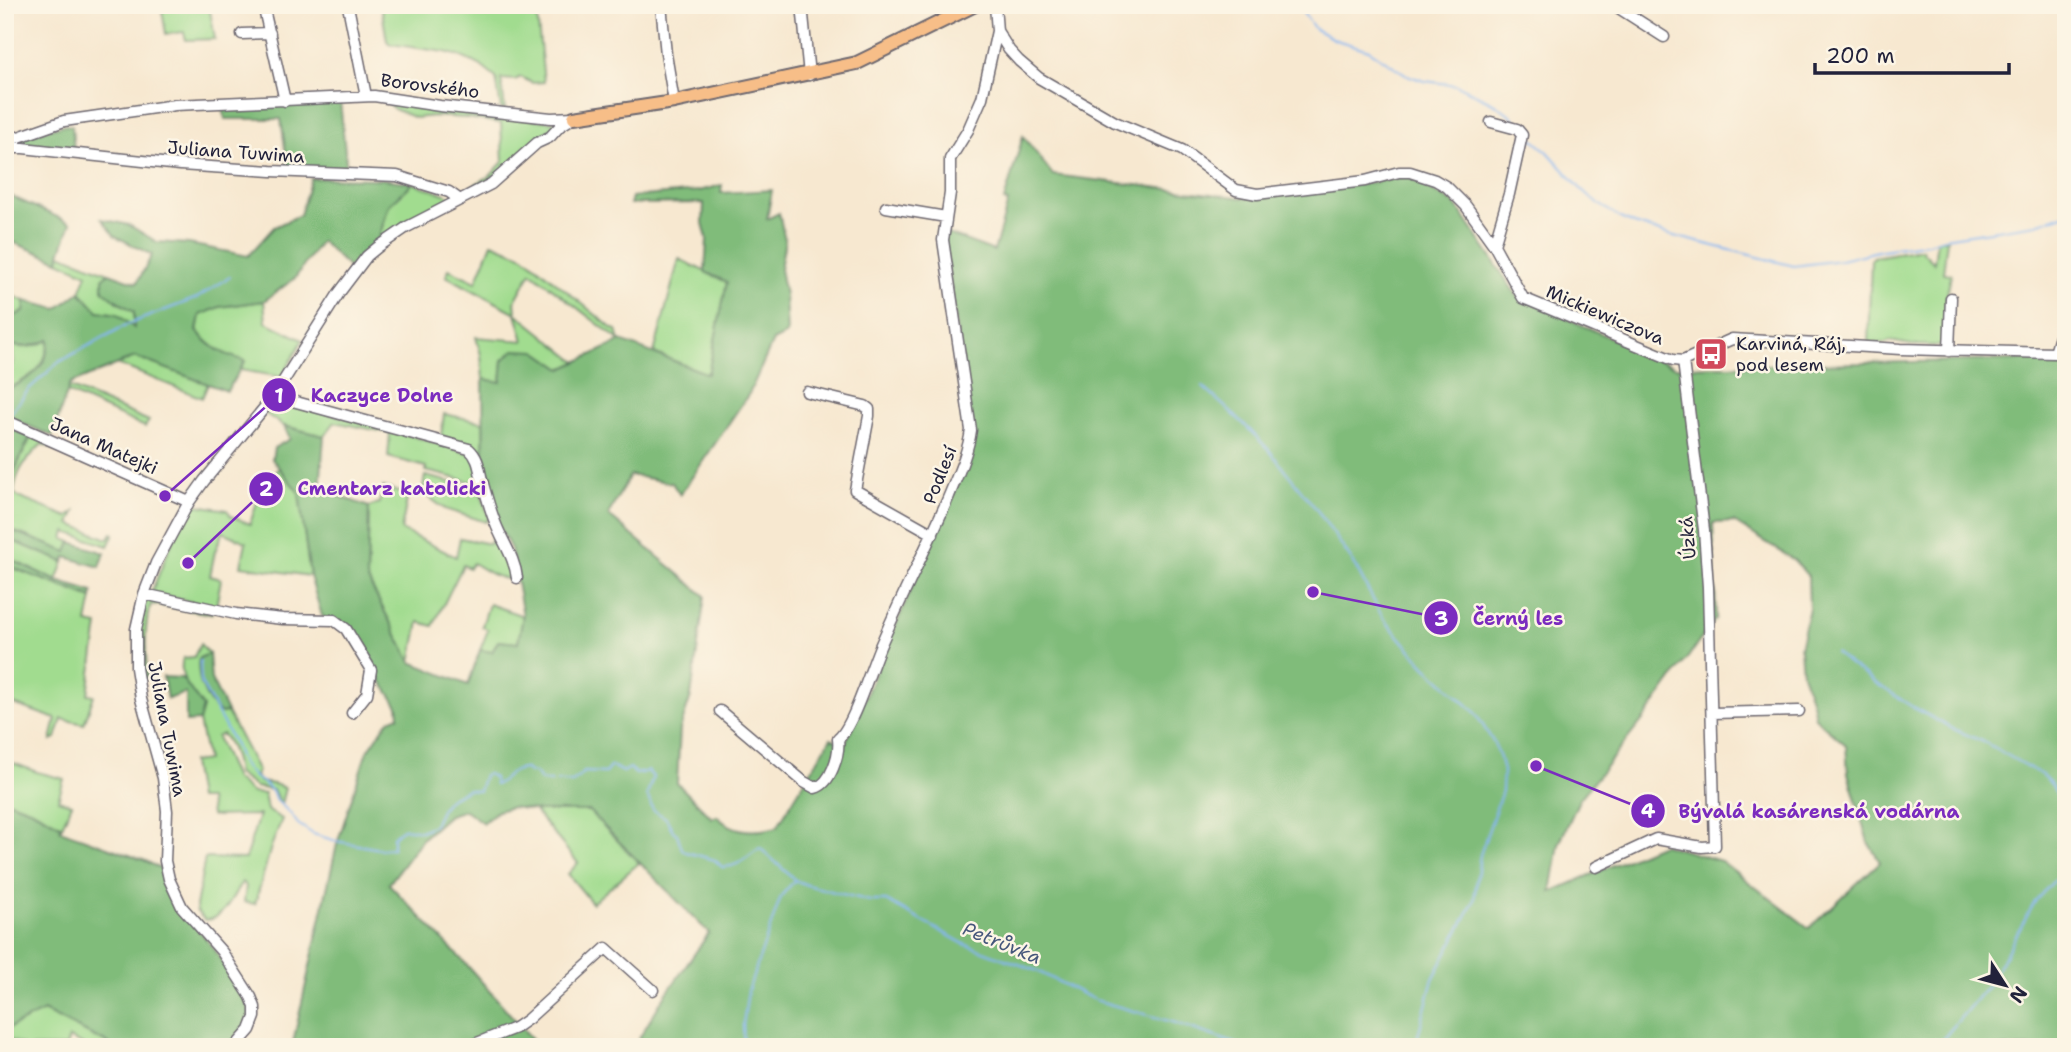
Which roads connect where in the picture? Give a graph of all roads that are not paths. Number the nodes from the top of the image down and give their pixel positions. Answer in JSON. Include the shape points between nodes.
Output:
{"nodes":[{"id":1,"x":263,"y":5,"type":"edge"},
{"id":2,"x":662,"y":5,"type":"edge"},
{"id":3,"x":802,"y":5,"type":"edge"},
{"id":4,"x":975,"y":5,"type":"edge"},
{"id":5,"x":995,"y":5,"type":"edge"},
{"id":6,"x":1614,"y":5,"type":"edge"},
{"id":7,"x":348,"y":6,"type":"edge"},
{"id":8,"x":997,"y":31,"type":"junction"},
{"id":9,"x":270,"y":33,"type":"junction"},
{"id":10,"x":242,"y":34,"type":"dead end"},
{"id":11,"x":1664,"y":37,"type":"dead end"},
{"id":12,"x":809,"y":75,"type":"junction"},
{"id":13,"x":366,"y":96,"type":"junction"},
{"id":14,"x":285,"y":101,"type":"junction"},
{"id":15,"x":674,"y":102,"type":"junction"},
{"id":16,"x":575,"y":117,"type":"joint"},
{"id":17,"x":559,"y":122,"type":"junction"},
{"id":18,"x":1491,"y":122,"type":"dead end"},
{"id":19,"x":5,"y":137,"type":"edge"},
{"id":20,"x":5,"y":148,"type":"edge"},
{"id":21,"x":460,"y":200,"type":"junction"},
{"id":22,"x":886,"y":207,"type":"dead end"},
{"id":23,"x":946,"y":217,"type":"junction"},
{"id":24,"x":1494,"y":245,"type":"junction"},
{"id":25,"x":1951,"y":298,"type":"dead end"},
{"id":26,"x":2066,"y":317,"type":"edge"},
{"id":27,"x":1949,"y":351,"type":"junction"},
{"id":28,"x":2060,"y":354,"type":"edge"},
{"id":29,"x":1683,"y":361,"type":"junction"},
{"id":30,"x":807,"y":392,"type":"dead end"},
{"id":31,"x":274,"y":397,"type":"junction"},
{"id":32,"x":5,"y":420,"type":"edge"},
{"id":33,"x":189,"y":502,"type":"junction"},
{"id":34,"x":933,"y":534,"type":"junction"},
{"id":35,"x":517,"y":578,"type":"dead end"},
{"id":36,"x":144,"y":593,"type":"junction"},
{"id":37,"x":720,"y":711,"type":"dead end"},
{"id":38,"x":1799,"y":711,"type":"dead end"},
{"id":39,"x":352,"y":713,"type":"dead end"},
{"id":40,"x":1712,"y":713,"type":"junction"},
{"id":41,"x":1596,"y":867,"type":"dead end"},
{"id":42,"x":653,"y":990,"type":"dead end"},
{"id":43,"x":235,"y":1047,"type":"edge"},
{"id":44,"x":467,"y":1047,"type":"edge"}],
"edges":[{"from":1,"to":9,"type":"street"},
{"from":2,"to":15,"type":"street"},
{"from":3,"to":12,"type":"street"},
{"from":4,"to":12,"type":"main road","name":"Borovského","via":[[857,63]]},
{"from":5,"to":8,"type":"street"},
{"from":6,"to":11,"type":"street"},
{"from":7,"to":13,"type":"street"},
{"from":8,"to":23,"type":"street","name":"Podlesí","via":[[982,98],[950,159]]},
{"from":8,"to":24,"type":"street","name":"Mickiewiczova","via":[[1009,50],[1039,78],[1115,122],[1182,150],[1236,190],[1257,194],[1410,172],[1447,187]]},
{"from":9,"to":10,"type":"street"},
{"from":9,"to":14,"type":"street"},
{"from":12,"to":15,"type":"main road","name":"Borovského"},
{"from":13,"to":14,"type":"street","name":"Borovského"},
{"from":13,"to":17,"type":"street","name":"Borovského"},
{"from":14,"to":19,"type":"street","name":"Borovského","via":[[175,105],[64,121],[13,139]]},
{"from":15,"to":16,"type":"main road","name":"Borovského"},
{"from":16,"to":17,"type":"street","name":"Borovského"},
{"from":17,"to":21,"type":"street","name":"Juliana Tuwima","via":[[550,137],[504,174]]},
{"from":18,"to":24,"type":"street","via":[[1517,129],[1522,135]]},
{"from":20,"to":21,"type":"street","name":"Juliana Tuwima","via":[[180,165],[397,176],[449,192]]},
{"from":21,"to":31,"type":"street","name":"Juliana Tuwima","via":[[407,227],[367,257]]},
{"from":22,"to":23,"type":"street"},
{"from":23,"to":34,"type":"street","name":"Podlesí","via":[[943,240],[971,430],[969,447]]},
{"from":24,"to":29,"type":"street","name":"Mickiewiczova","via":[[1523,298]]},
{"from":25,"to":27,"type":"street"},
{"from":26,"to":28,"type":"street"},
{"from":27,"to":28,"type":"street"},
{"from":27,"to":29,"type":"street","via":[[1732,339]]},
{"from":29,"to":40,"type":"street","name":"Úzká","via":[[1704,530]]},
{"from":30,"to":34,"type":"street","via":[[869,409],[855,490]]},
{"from":31,"to":33,"type":"street","name":"Juliana Tuwima"},
{"from":31,"to":35,"type":"street","via":[[469,449],[478,462]]},
{"from":32,"to":33,"type":"street","name":"Jana Matejki"},
{"from":33,"to":36,"type":"street","name":"Juliana Tuwima"},
{"from":34,"to":37,"type":"street","name":"Podlesí","via":[[838,739],[837,755],[821,787],[815,789],[804,782]]},
{"from":36,"to":39,"type":"street","via":[[236,614],[334,620],[346,629],[371,670],[367,694]]},
{"from":36,"to":43,"type":"street","name":"Juliana Tuwima","via":[[136,629],[136,668],[163,778],[165,861],[182,907],[222,953],[255,1007],[250,1030]]},
{"from":38,"to":40,"type":"street"},
{"from":40,"to":41,"type":"street","name":"Úzká","via":[[1715,845],[1656,839]]},
{"from":42,"to":44,"type":"street","via":[[606,947],[528,1019]]}]}
